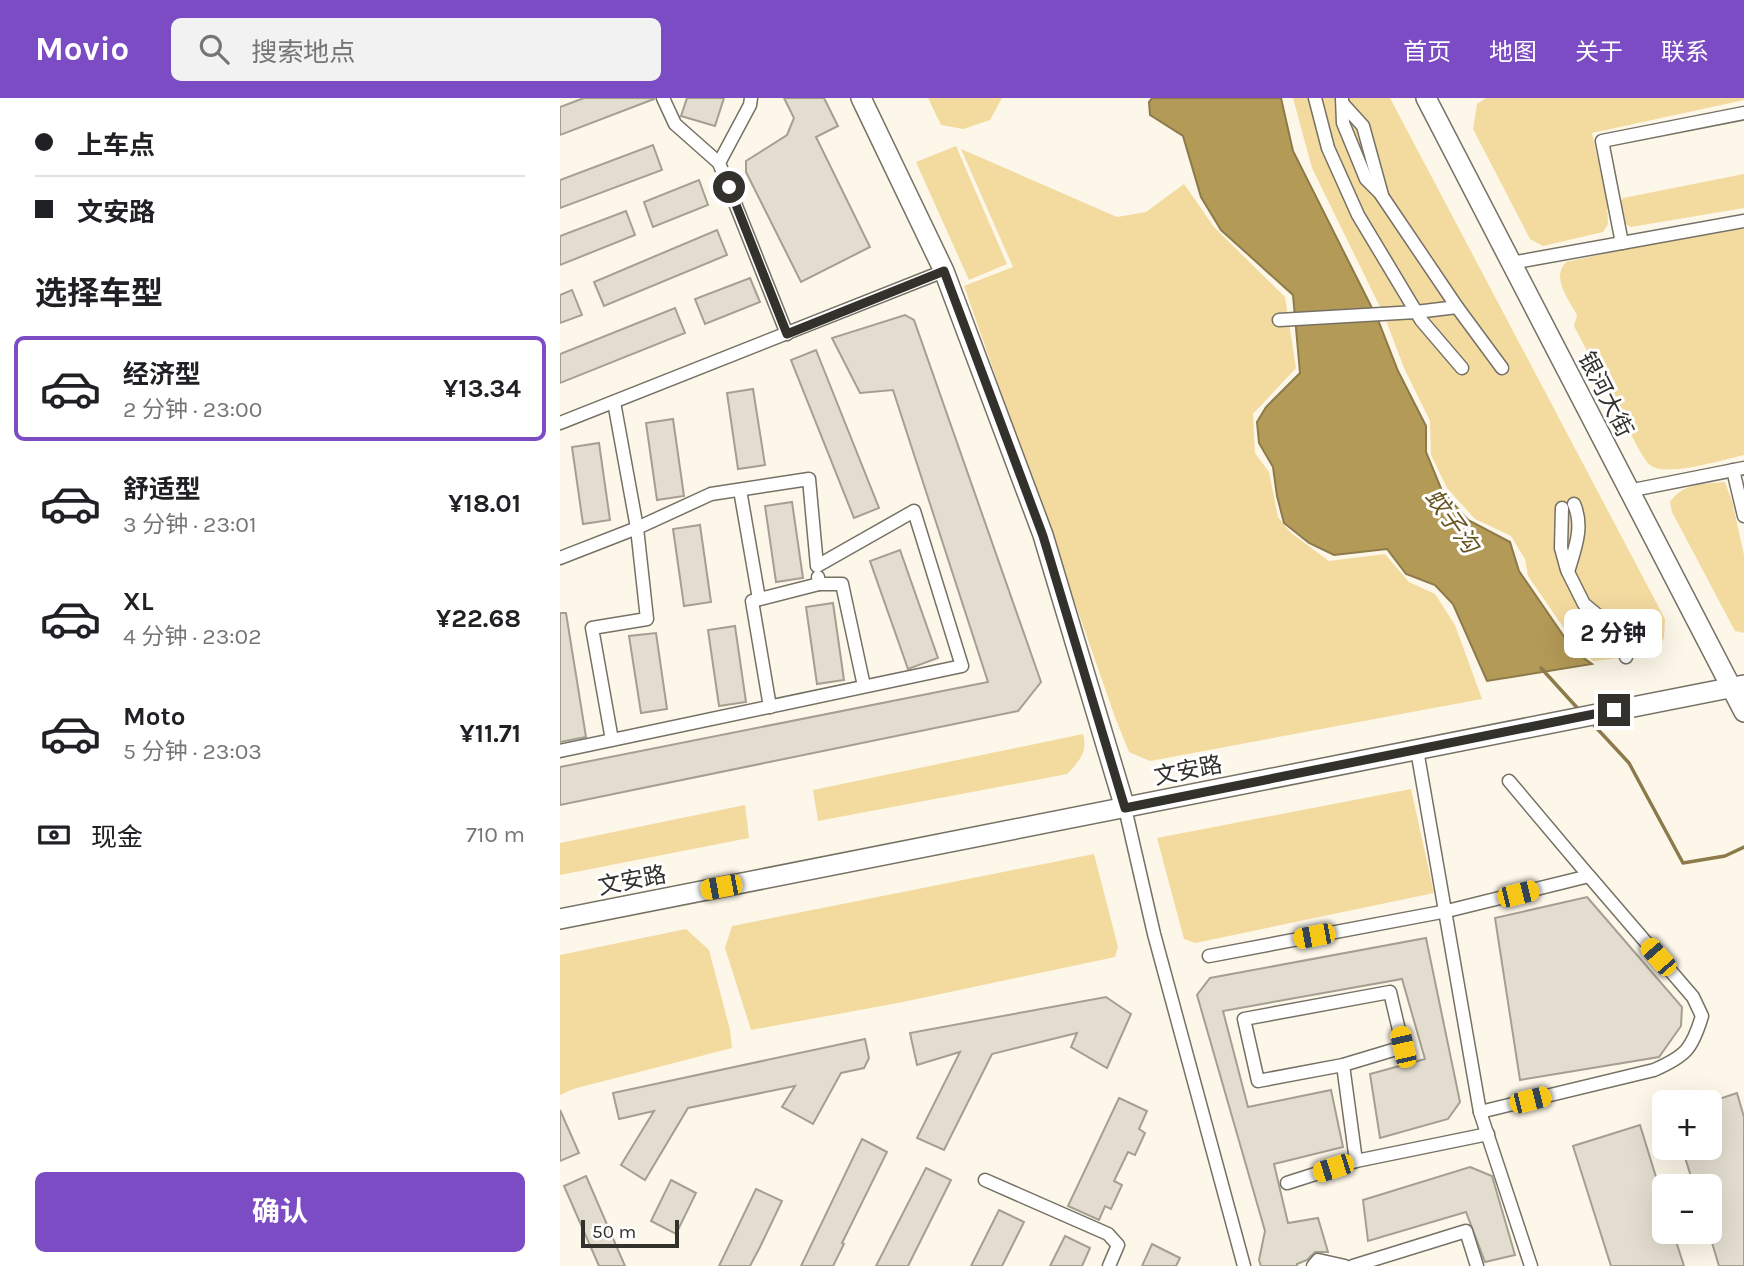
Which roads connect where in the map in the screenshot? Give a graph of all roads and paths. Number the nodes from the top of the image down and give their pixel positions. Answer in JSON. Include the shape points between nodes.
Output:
{"nodes":[{"id":1,"x":663,"y":98,"type":"edge"},
{"id":2,"x":751,"y":98,"type":"edge"},
{"id":3,"x":861,"y":98,"type":"edge"},
{"id":4,"x":1315,"y":98,"type":"edge"},
{"id":5,"x":1426,"y":98,"type":"edge"},
{"id":6,"x":1343,"y":101,"type":"edge"},
{"id":7,"x":1744,"y":113,"type":"edge"},
{"id":8,"x":719,"y":163,"type":"junction"},
{"id":9,"x":1744,"y":220,"type":"edge"},
{"id":10,"x":1622,"y":243,"type":"junction"},
{"id":11,"x":1511,"y":263,"type":"junction"},
{"id":12,"x":944,"y":271,"type":"junction"},
{"id":13,"x":1457,"y":307,"type":"junction"},
{"id":14,"x":1416,"y":312,"type":"junction"},
{"id":15,"x":1279,"y":320,"type":"dead end"},
{"id":16,"x":787,"y":334,"type":"junction"},
{"id":17,"x":1462,"y":368,"type":"dead end"},
{"id":18,"x":1502,"y":368,"type":"dead end"},
{"id":19,"x":614,"y":402,"type":"junction"},
{"id":20,"x":560,"y":423,"type":"edge"},
{"id":21,"x":1739,"y":469,"type":"edge"},
{"id":22,"x":740,"y":490,"type":"junction"},
{"id":23,"x":1628,"y":491,"type":"junction"},
{"id":24,"x":1568,"y":506,"type":"dead end"},
{"id":25,"x":1744,"y":516,"type":"edge"},
{"id":26,"x":637,"y":528,"type":"junction"},
{"id":27,"x":560,"y":558,"type":"edge"},
{"id":28,"x":817,"y":566,"type":"junction"},
{"id":29,"x":819,"y":584,"type":"junction"},
{"id":30,"x":759,"y":599,"type":"junction"},
{"id":31,"x":1626,"y":657,"type":"dead end"},
{"id":32,"x":1737,"y":686,"type":"edge"},
{"id":33,"x":864,"y":687,"type":"junction"},
{"id":34,"x":770,"y":707,"type":"junction"},
{"id":35,"x":1744,"y":712,"type":"edge"},
{"id":36,"x":611,"y":740,"type":"junction"},
{"id":37,"x":1417,"y":750,"type":"junction"},
{"id":38,"x":560,"y":751,"type":"edge"},
{"id":39,"x":1509,"y":781,"type":"dead end"},
{"id":40,"x":1125,"y":808,"type":"junction"},
{"id":41,"x":1590,"y":876,"type":"junction"},
{"id":42,"x":1447,"y":911,"type":"junction"},
{"id":43,"x":560,"y":919,"type":"edge"},
{"id":44,"x":1209,"y":956,"type":"dead end"},
{"id":45,"x":1343,"y":1065,"type":"junction"},
{"id":46,"x":1480,"y":1112,"type":"junction"},
{"id":47,"x":1488,"y":1134,"type":"junction"},
{"id":48,"x":1356,"y":1161,"type":"junction"},
{"id":49,"x":985,"y":1180,"type":"dead end"},
{"id":50,"x":1287,"y":1183,"type":"dead end"},
{"id":51,"x":1109,"y":1266,"type":"edge"},
{"id":52,"x":1244,"y":1266,"type":"edge"},
{"id":53,"x":1313,"y":1266,"type":"edge"},
{"id":54,"x":1345,"y":1266,"type":"edge"},
{"id":55,"x":1353,"y":1266,"type":"edge"},
{"id":56,"x":1477,"y":1266,"type":"edge"},
{"id":57,"x":1531,"y":1266,"type":"edge"}],
"edges":[{"from":1,"to":8,"type":"street","via":[[675,124]]},
{"from":2,"to":8,"type":"street"},
{"from":3,"to":12,"type":"main road"},
{"from":4,"to":14,"type":"street","via":[[1328,148],[1358,215]]},
{"from":5,"to":11,"type":"main road","name":"银河大街"},
{"from":6,"to":13,"type":"street","via":[[1343,122],[1366,179]]},
{"from":7,"to":10,"type":"street","via":[[1602,141]]},
{"from":8,"to":16,"type":"street"},
{"from":9,"to":10,"type":"street"},
{"from":10,"to":11,"type":"street"},
{"from":11,"to":23,"type":"main road","name":"银河大街"},
{"from":12,"to":16,"type":"street"},
{"from":12,"to":40,"type":"main road","via":[[1043,536]]},
{"from":13,"to":14,"type":"street"},
{"from":13,"to":18,"type":"street"},
{"from":14,"to":15,"type":"street"},
{"from":14,"to":17,"type":"street"},
{"from":16,"to":19,"type":"street"},
{"from":19,"to":20,"type":"street"},
{"from":19,"to":26,"type":"street"},
{"from":21,"to":23,"type":"street"},
{"from":21,"to":25,"type":"street"},
{"from":22,"to":26,"type":"street","via":[[711,494]]},
{"from":22,"to":28,"type":"street","via":[[809,479]]},
{"from":22,"to":30,"type":"street"},
{"from":23,"to":32,"type":"main road","name":"银河大街"},
{"from":24,"to":31,"type":"street","via":[[1580,517],[1568,572],[1584,604],[1618,632]]},
{"from":26,"to":27,"type":"street"},
{"from":26,"to":36,"type":"street","via":[[647,619],[592,628]]},
{"from":28,"to":29,"type":"street"},
{"from":28,"to":33,"type":"street","via":[[914,511],[962,666]]},
{"from":29,"to":30,"type":"street"},
{"from":29,"to":33,"type":"street","via":[[842,584]]},
{"from":30,"to":34,"type":"street","via":[[752,601]]},
{"from":32,"to":35,"type":"main road","name":"银河大街"},
{"from":32,"to":37,"type":"main road","name":"文安路"},
{"from":33,"to":34,"type":"street"},
{"from":34,"to":36,"type":"street"},
{"from":36,"to":38,"type":"street"},
{"from":37,"to":40,"type":"main road","name":"文安路"},
{"from":37,"to":42,"type":"street"},
{"from":39,"to":41,"type":"street"},
{"from":40,"to":43,"type":"main road","name":"文安路"},
{"from":40,"to":52,"type":"street","via":[[1154,934]]},
{"from":41,"to":42,"type":"street"},
{"from":41,"to":46,"type":"street","via":[[1693,997],[1702,1016],[1695,1037],[1680,1059],[1654,1070]]},
{"from":42,"to":44,"type":"street"},
{"from":42,"to":46,"type":"street"},
{"from":45,"to":45,"type":"street","via":[[1403,1047],[1390,992],[1244,1019],[1258,1081]]},
{"from":45,"to":48,"type":"street"},
{"from":46,"to":47,"type":"street"},
{"from":47,"to":48,"type":"street"},
{"from":47,"to":57,"type":"street"},
{"from":48,"to":50,"type":"street"},
{"from":49,"to":51,"type":"street","via":[[1108,1234],[1118,1245]]},
{"from":53,"to":54,"type":"street","via":[[1318,1260]]},
{"from":55,"to":56,"type":"street","via":[[1466,1231]]}]}
